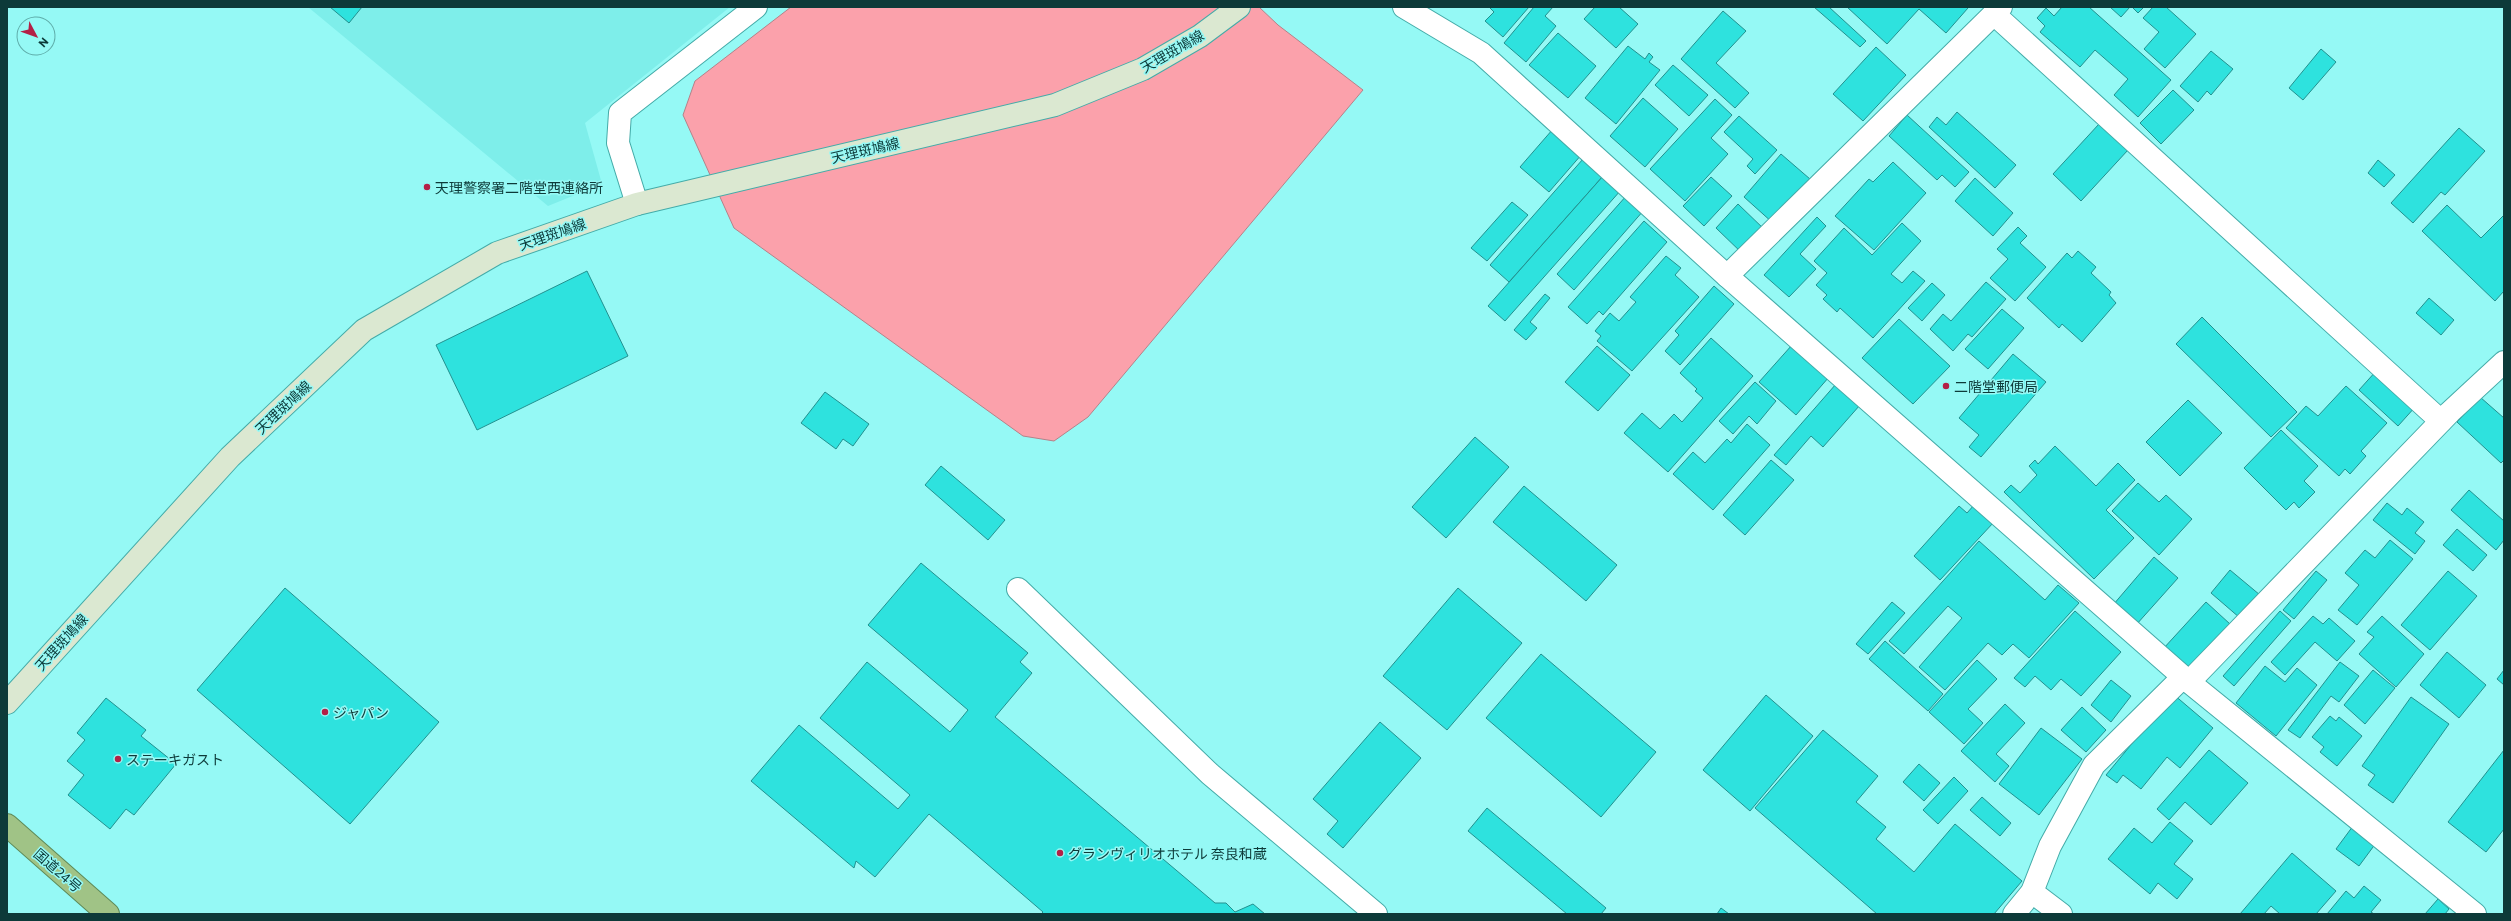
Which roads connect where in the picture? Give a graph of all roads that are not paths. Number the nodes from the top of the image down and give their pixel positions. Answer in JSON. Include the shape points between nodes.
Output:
{"nodes":[{"id":1,"x":756,"y":7,"type":"edge"},
{"id":2,"x":1239,"y":7,"type":"edge"},
{"id":3,"x":1404,"y":7,"type":"edge"},
{"id":4,"x":1998,"y":11,"type":"edge"},
{"id":5,"x":636,"y":204,"type":"junction"},
{"id":6,"x":1727,"y":276,"type":"junction"},
{"id":7,"x":2504,"y":362,"type":"edge"},
{"id":8,"x":2441,"y":421,"type":"junction"},
{"id":9,"x":1018,"y":589,"type":"dead end"},
{"id":10,"x":2186,"y":679,"type":"junction"},
{"id":11,"x":7,"y":703,"type":"edge"},
{"id":12,"x":7,"y":825,"type":"edge"},
{"id":13,"x":2032,"y":892,"type":"junction"},
{"id":14,"x":108,"y":914,"type":"edge"},
{"id":15,"x":1376,"y":914,"type":"edge"},
{"id":16,"x":2014,"y":914,"type":"edge"},
{"id":17,"x":2061,"y":914,"type":"edge"},
{"id":18,"x":2475,"y":914,"type":"edge"}],
"edges":[{"from":1,"to":5,"type":"street","via":[[620,113],[618,143]]},
{"from":2,"to":5,"type":"main road","name":"天理斑鳩線","via":[[1200,36],[1143,69],[1055,105]]},
{"from":3,"to":6,"type":"street","via":[[1480,53]]},
{"from":4,"to":6,"type":"street"},
{"from":4,"to":8,"type":"street"},
{"from":5,"to":11,"type":"main road","name":"天理斑鳩線","via":[[497,253],[364,330],[230,457]]},
{"from":6,"to":10,"type":"street"},
{"from":7,"to":8,"type":"street"},
{"from":8,"to":10,"type":"street"},
{"from":9,"to":15,"type":"street","via":[[1210,774]]},
{"from":10,"to":13,"type":"street","via":[[2094,765],[2050,846]]},
{"from":10,"to":18,"type":"street"},
{"from":12,"to":14,"type":"highway","name":"国道24号"},
{"from":13,"to":16,"type":"street"},
{"from":13,"to":17,"type":"street"}]}
